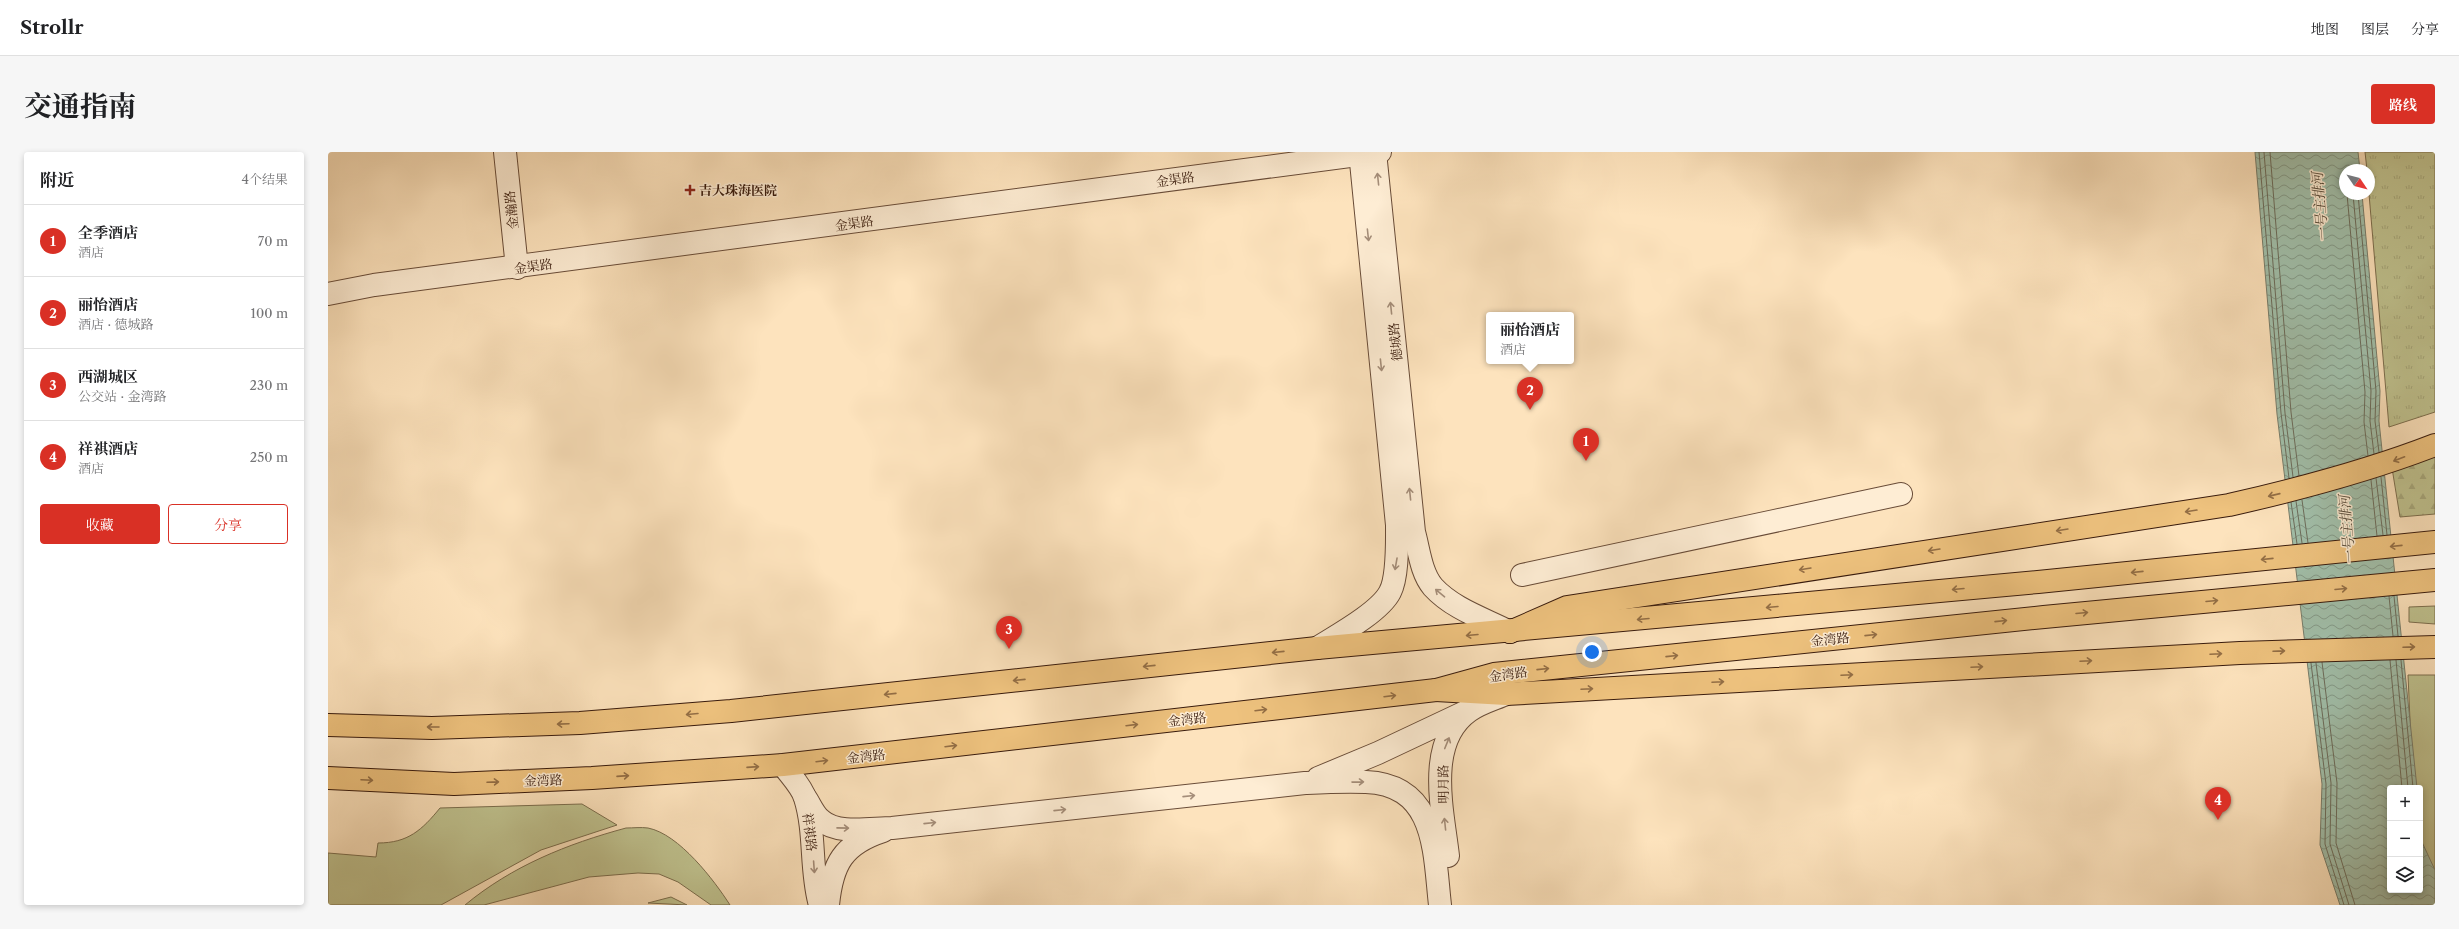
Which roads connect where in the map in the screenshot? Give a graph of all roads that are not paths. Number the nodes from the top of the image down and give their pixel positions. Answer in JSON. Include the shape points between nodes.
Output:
{"nodes":[{"id":1,"x":505,"y":152,"type":"edge"},
{"id":2,"x":1370,"y":153,"type":"edge"},
{"id":3,"x":517,"y":268,"type":"junction"},
{"id":4,"x":328,"y":294,"type":"edge"},
{"id":5,"x":2435,"y":445,"type":"edge"},
{"id":6,"x":1901,"y":494,"type":"dead end"},
{"id":7,"x":1406,"y":529,"type":"junction"},
{"id":8,"x":2435,"y":542,"type":"edge"},
{"id":9,"x":1522,"y":575,"type":"dead end"},
{"id":10,"x":2435,"y":580,"type":"edge"},
{"id":11,"x":1510,"y":632,"type":"junction"},
{"id":12,"x":2435,"y":647,"type":"edge"},
{"id":13,"x":1317,"y":648,"type":"junction"},
{"id":14,"x":1436,"y":690,"type":"junction"},
{"id":15,"x":1506,"y":694,"type":"junction"},
{"id":16,"x":1469,"y":711,"type":"junction"},
{"id":17,"x":328,"y":725,"type":"edge"},
{"id":18,"x":783,"y":765,"type":"junction"},
{"id":19,"x":328,"y":778,"type":"edge"},
{"id":20,"x":1305,"y":783,"type":"junction"},
{"id":21,"x":805,"y":797,"type":"junction"},
{"id":22,"x":892,"y":828,"type":"junction"},
{"id":23,"x":820,"y":905,"type":"edge"},
{"id":24,"x":828,"y":905,"type":"edge"},
{"id":25,"x":1440,"y":905,"type":"edge"},
{"id":26,"x":1453,"y":905,"type":"edge"}],
"edges":[{"from":1,"to":3,"type":"street","name":"金瀚路"},
{"from":2,"to":3,"type":"street","name":"金渠路"},
{"from":2,"to":7,"type":"street","name":"德城路"},
{"from":3,"to":4,"type":"street","name":"金渠路","via":[[374,285]]},
{"from":5,"to":11,"type":"main road","one_way":true,"via":[[2389,463],[2328,481],[2229,505],[1567,607]]},
{"from":6,"to":9,"type":"street"},
{"from":11,"to":7,"type":"street","one_way":true,"via":[[1465,610],[1433,586]]},
{"from":7,"to":13,"type":"street","one_way":true,"via":[[1390,592],[1365,618]]},
{"from":8,"to":11,"type":"main road","one_way":true},
{"from":14,"to":10,"type":"main road","name":"金湾路","one_way":true,"via":[[1494,674],[2044,617]]},
{"from":11,"to":13,"type":"main road","one_way":true},
{"from":15,"to":12,"type":"main road","one_way":true,"via":[[2240,653]]},
{"from":13,"to":17,"type":"main road","one_way":true,"via":[[731,711],[588,723],[432,728]]},
{"from":14,"to":15,"type":"main road"},
{"from":18,"to":14,"type":"main road","name":"金湾路","one_way":true},
{"from":15,"to":16,"type":"street","name":"明月路"},
{"from":16,"to":20,"type":"street"},
{"from":26,"to":16,"type":"street","name":"明月路","one_way":true,"via":[[1440,781],[1441,764],[1445,745],[1454,728]]},
{"from":19,"to":18,"type":"main road","name":"金湾路","one_way":true,"via":[[454,784]]},
{"from":18,"to":21,"type":"street","name":"祥祺路"},
{"from":22,"to":20,"type":"street","one_way":true},
{"from":20,"to":25,"type":"street","one_way":true,"via":[[1368,782],[1387,786],[1407,795],[1422,810],[1429,824]]},
{"from":21,"to":22,"type":"street","one_way":true,"via":[[820,820],[828,825],[838,828]]},
{"from":21,"to":23,"type":"street","name":"祥祺路","one_way":true},
{"from":22,"to":24,"type":"street","via":[[851,846],[838,861],[831,880]]}]}
